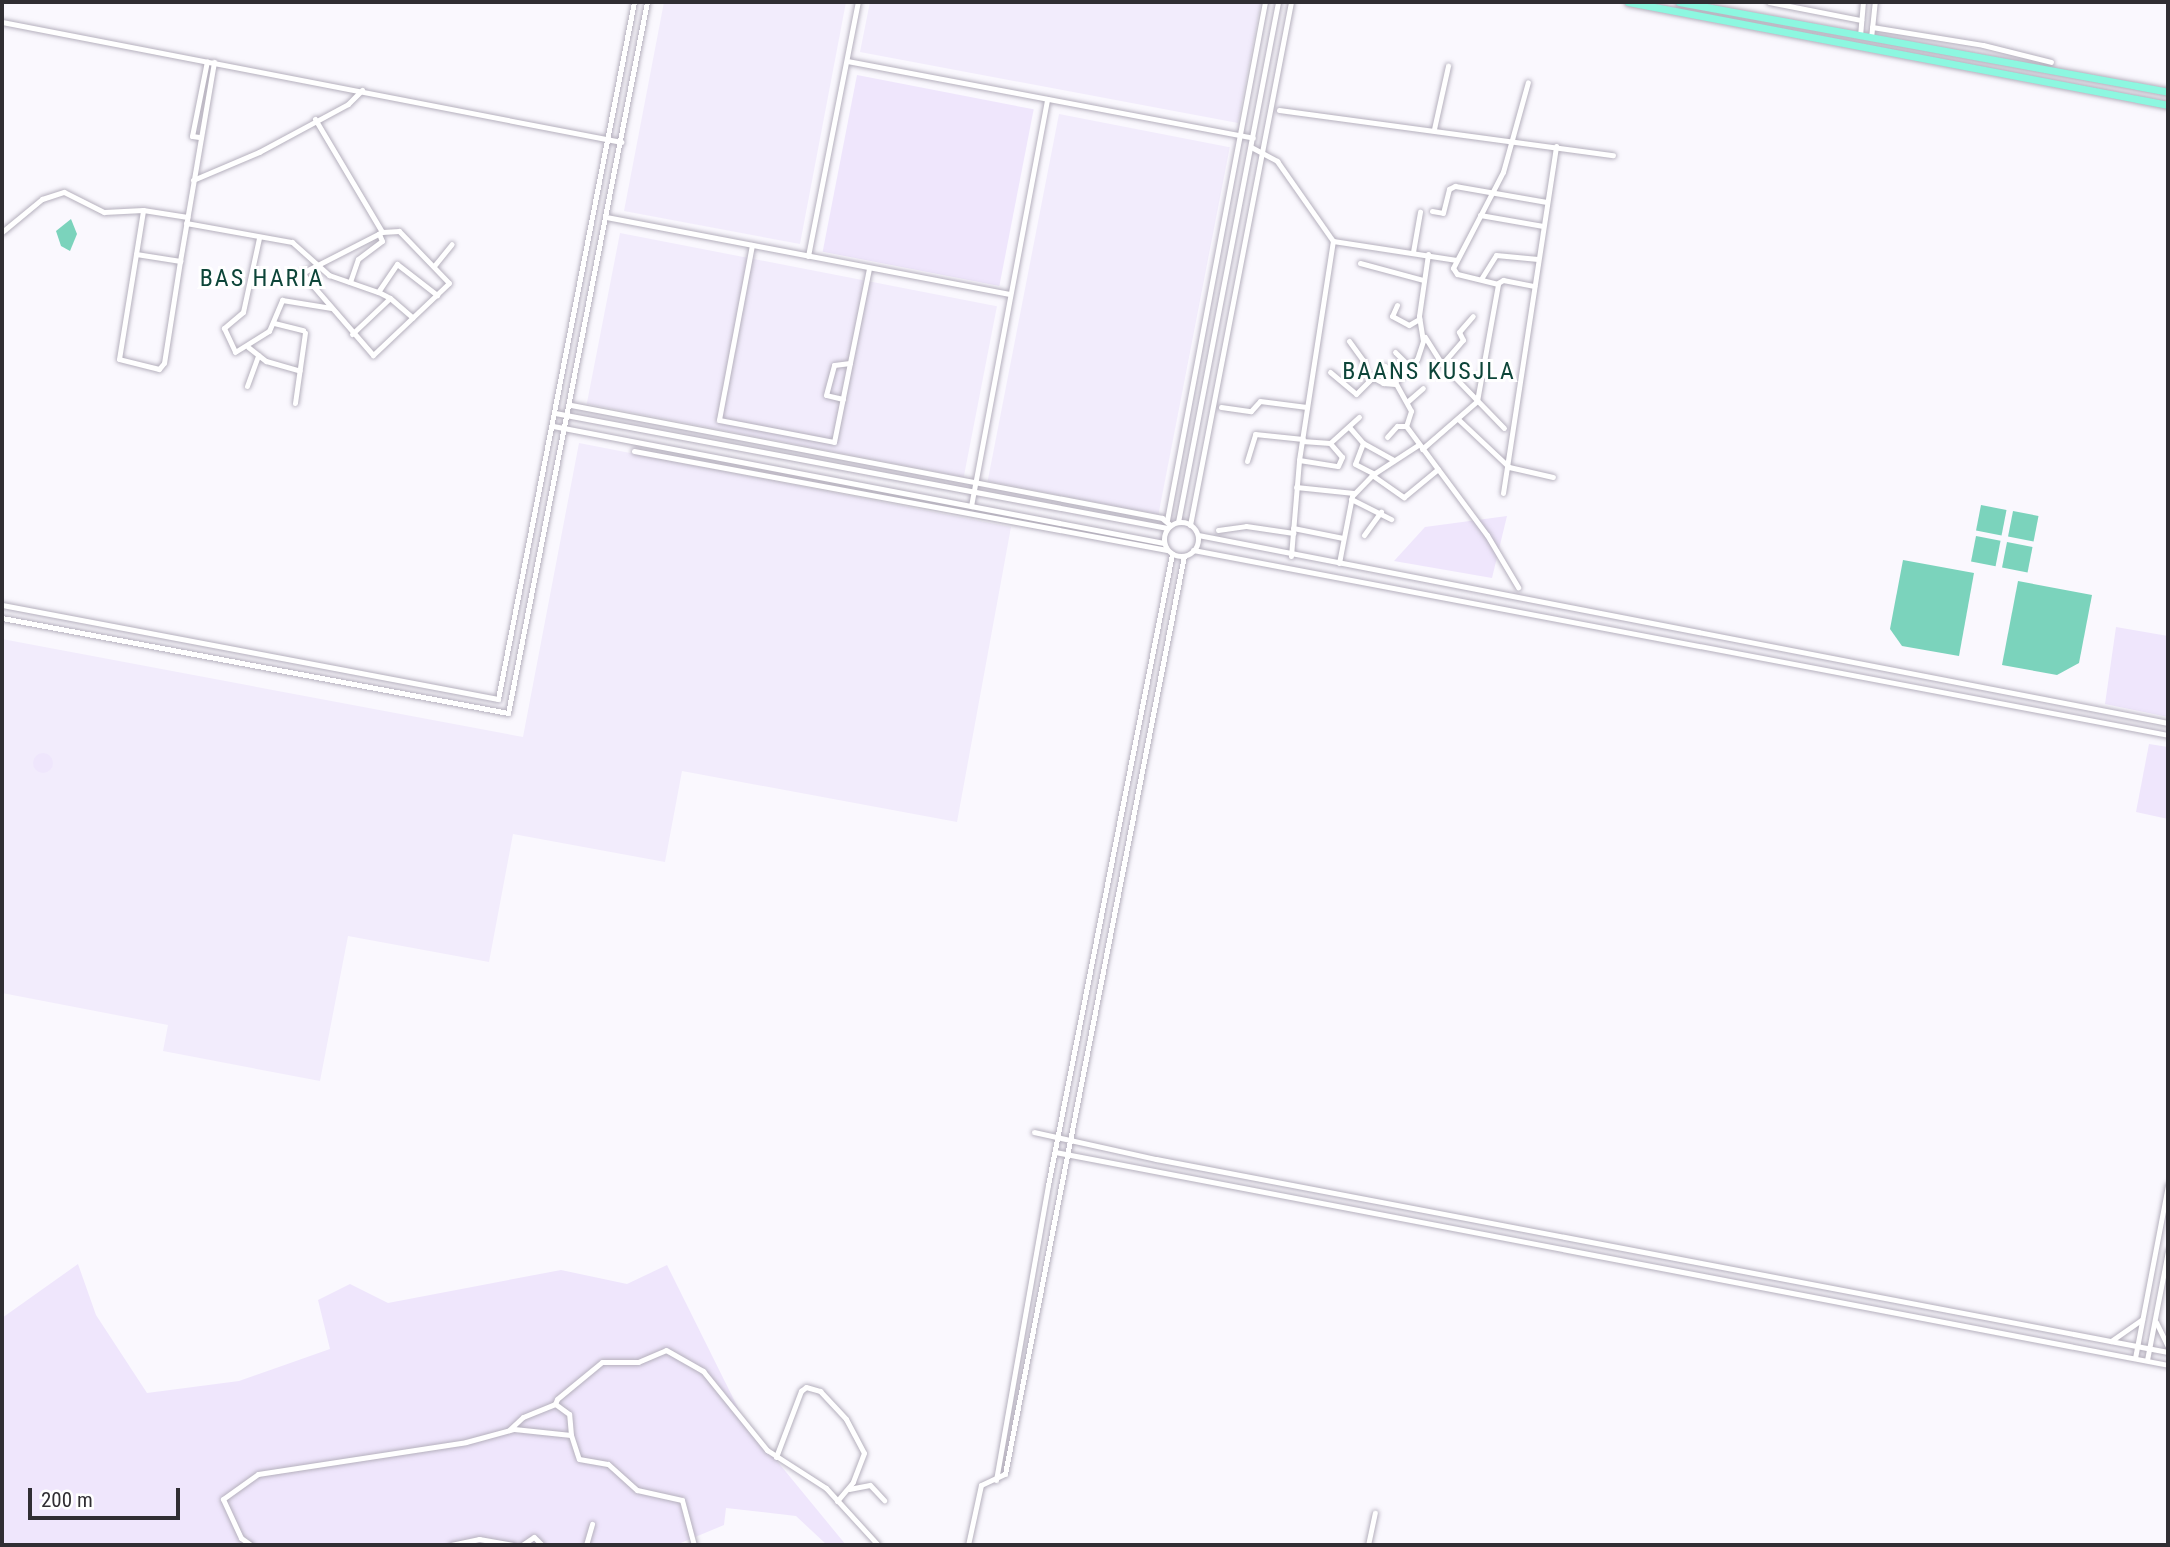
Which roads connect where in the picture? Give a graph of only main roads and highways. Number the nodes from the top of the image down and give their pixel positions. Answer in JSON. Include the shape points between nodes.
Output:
{"nodes":[{"id":1,"x":1630,"y":2,"type":"edge"},
{"id":2,"x":1679,"y":2,"type":"edge"},
{"id":3,"x":1653,"y":4,"type":"edge"},
{"id":4,"x":2048,"y":65,"type":"junction"},
{"id":5,"x":2043,"y":81,"type":"junction"},
{"id":6,"x":2168,"y":92,"type":"edge"},
{"id":7,"x":2168,"y":105,"type":"edge"}],
"edges":[{"from":1,"to":3,"type":"main road"},
{"from":2,"to":4,"type":"main road"},
{"from":3,"to":5,"type":"main road"},
{"from":4,"to":5,"type":"main road"},
{"from":4,"to":6,"type":"main road"},
{"from":5,"to":7,"type":"main road"}]}
